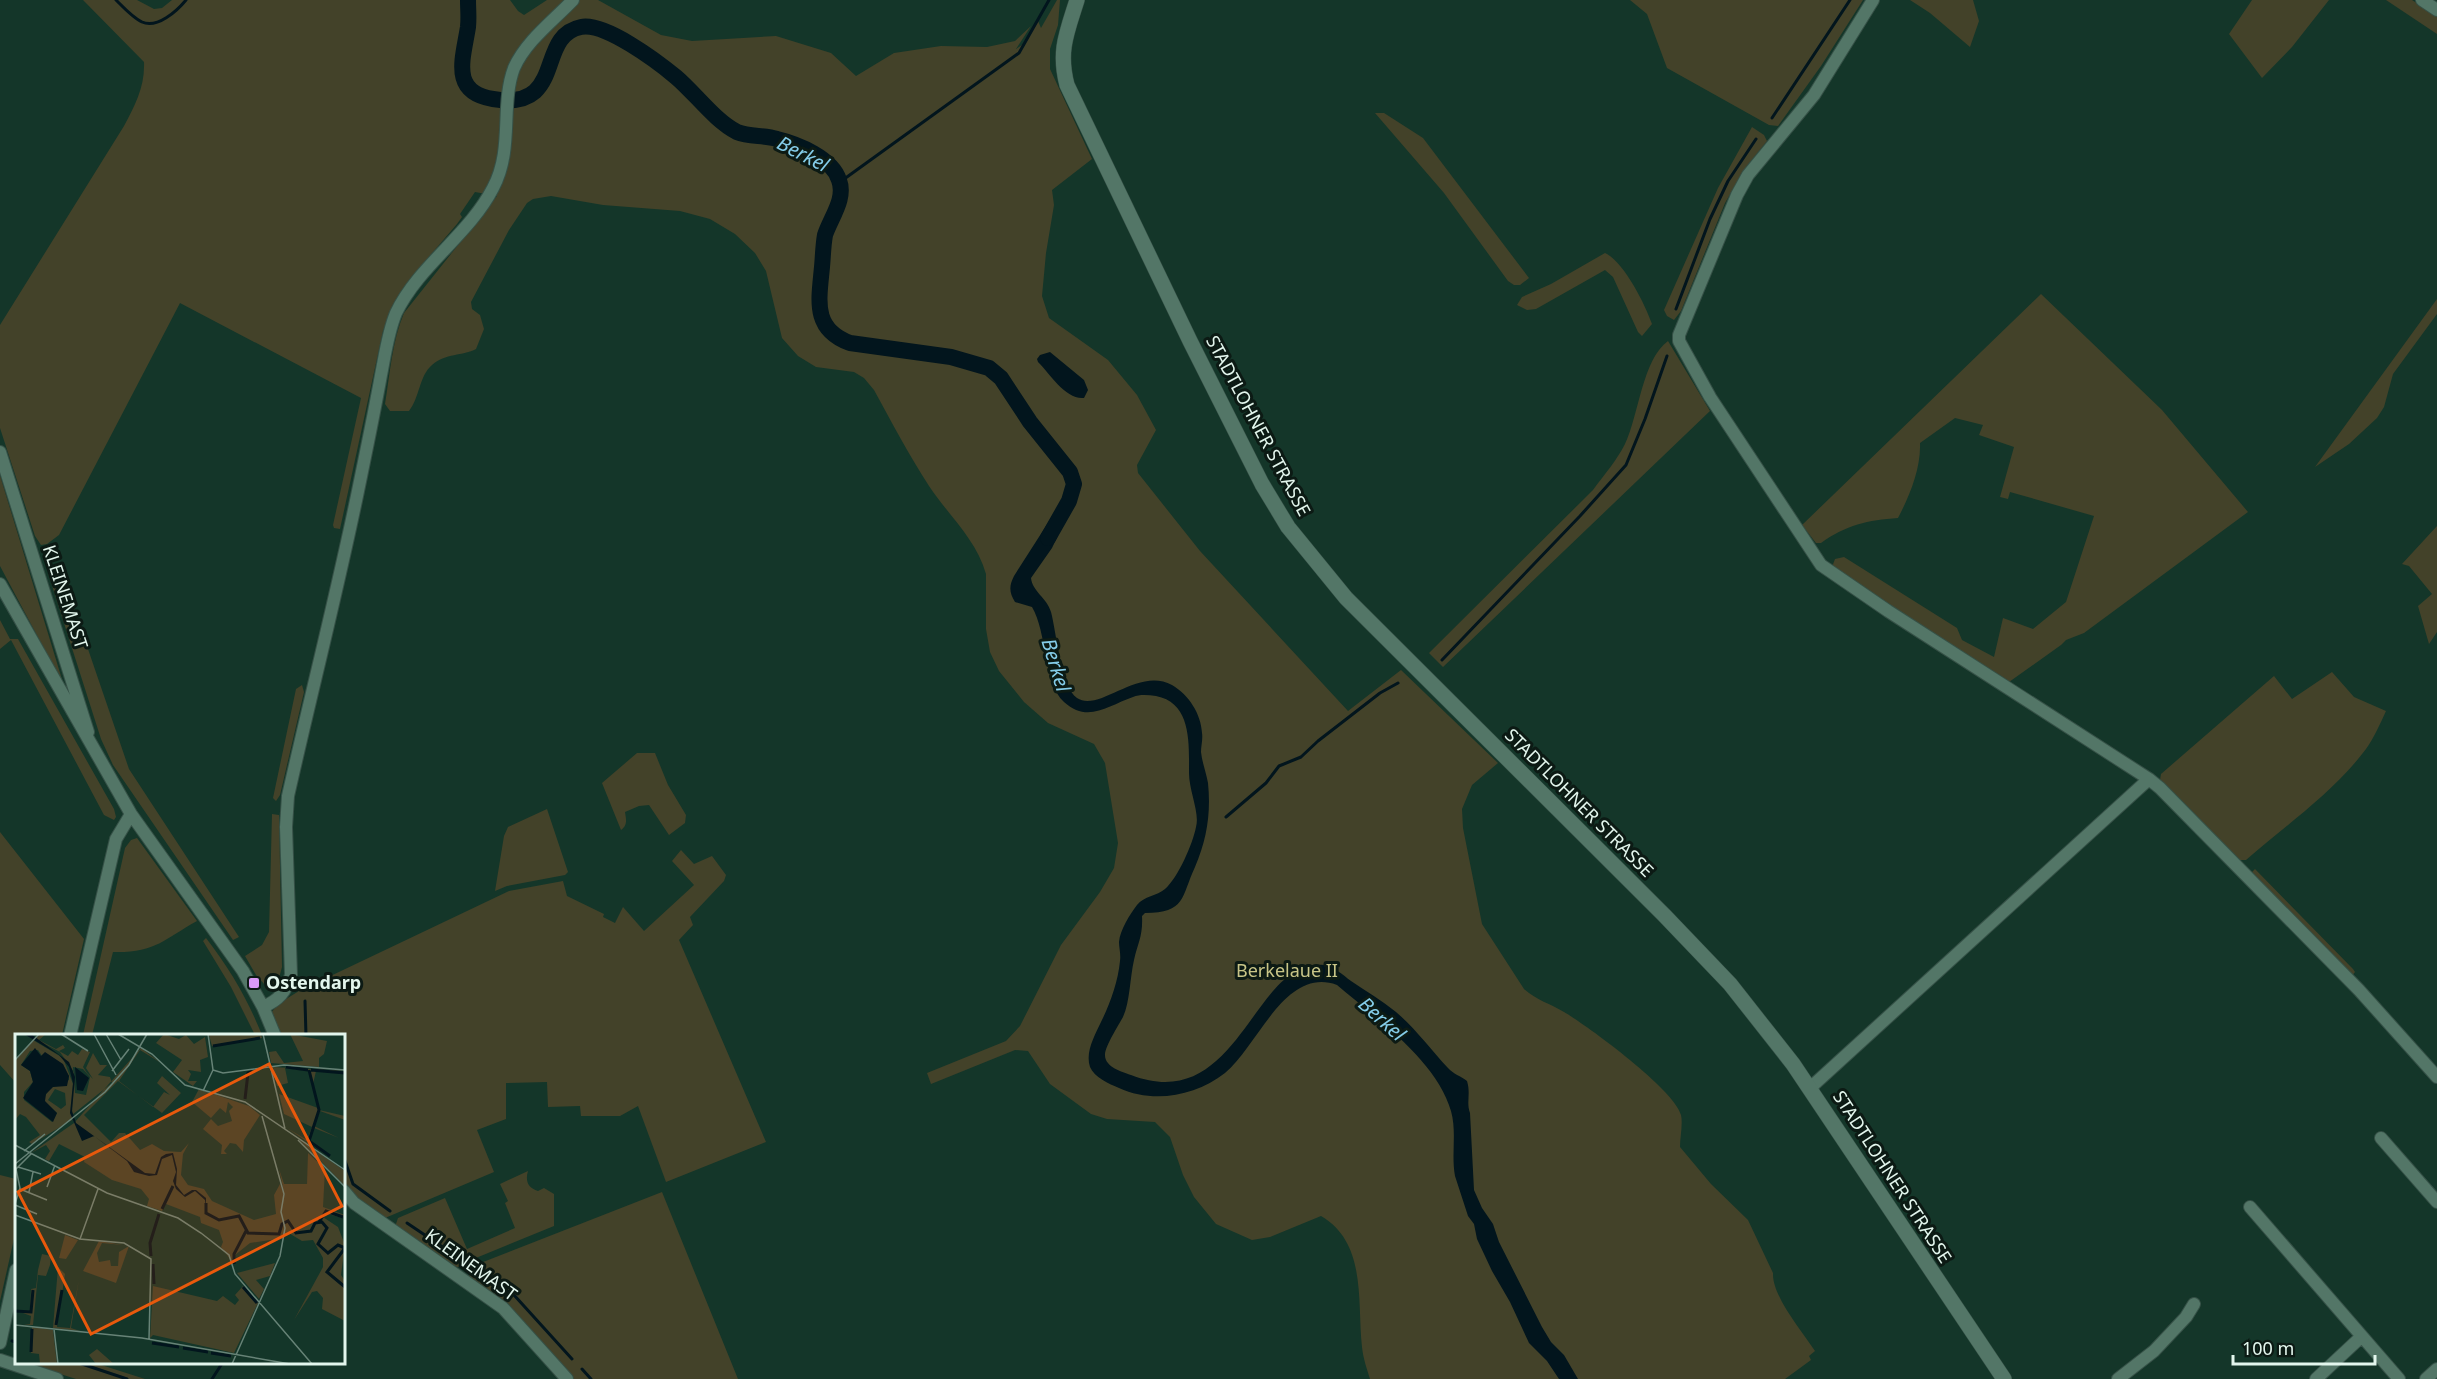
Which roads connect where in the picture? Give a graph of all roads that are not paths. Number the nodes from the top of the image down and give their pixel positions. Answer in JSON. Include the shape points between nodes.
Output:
{"nodes":[{"id":1,"x":573,"y":0,"type":"edge"},
{"id":2,"x":1077,"y":0,"type":"edge"},
{"id":3,"x":1873,"y":0,"type":"edge"},
{"id":4,"x":2422,"y":0,"type":"edge"},
{"id":5,"x":2437,"y":10,"type":"edge"},
{"id":6,"x":0,"y":452,"type":"edge"},
{"id":7,"x":0,"y":584,"type":"edge"},
{"id":8,"x":94,"y":753,"type":"junction"},
{"id":9,"x":2149,"y":779,"type":"junction"},
{"id":10,"x":131,"y":814,"type":"junction"},
{"id":11,"x":263,"y":1007,"type":"junction"},
{"id":12,"x":70,"y":1034,"type":"edge"},
{"id":13,"x":275,"y":1034,"type":"edge"},
{"id":14,"x":2437,"y":1077,"type":"edge"},
{"id":15,"x":1810,"y":1088,"type":"junction"},
{"id":16,"x":2381,"y":1138,"type":"dead end"},
{"id":17,"x":345,"y":1192,"type":"edge"},
{"id":18,"x":2437,"y":1202,"type":"edge"},
{"id":19,"x":2250,"y":1207,"type":"dead end"},
{"id":20,"x":15,"y":1275,"type":"edge"},
{"id":21,"x":2194,"y":1304,"type":"dead end"},
{"id":22,"x":2361,"y":1336,"type":"junction"},
{"id":23,"x":0,"y":1343,"type":"edge"},
{"id":24,"x":0,"y":1360,"type":"edge"},
{"id":25,"x":2437,"y":1369,"type":"edge"},
{"id":26,"x":57,"y":1379,"type":"edge"},
{"id":27,"x":567,"y":1379,"type":"edge"},
{"id":28,"x":2004,"y":1379,"type":"edge"},
{"id":29,"x":2118,"y":1379,"type":"edge"},
{"id":30,"x":2316,"y":1379,"type":"edge"},
{"id":31,"x":2399,"y":1379,"type":"edge"},
{"id":32,"x":2426,"y":1379,"type":"edge"}],
"edges":[{"from":1,"to":11,"type":"street","via":[[522,53],[514,68],[501,169],[493,189],[412,287],[396,314],[288,796],[291,975],[285,993]]},
{"from":2,"to":15,"type":"street","name":"STADTLOHNER STRASSE","via":[[1061,64],[1074,102],[1262,484],[1288,527],[1346,598],[1730,984]]},
{"from":3,"to":9,"type":"street","via":[[1814,95],[1742,185],[1679,341],[1715,405],[1821,565]]},
{"from":4,"to":5,"type":"street"},
{"from":6,"to":8,"type":"street","name":"KLEINEMAST"},
{"from":7,"to":8,"type":"street","name":"KLEINEMAST"},
{"from":8,"to":10,"type":"street","name":"KLEINEMAST"},
{"from":9,"to":14,"type":"street","via":[[2359,990]]},
{"from":9,"to":15,"type":"street"},
{"from":10,"to":11,"type":"street","name":"KLEINEMAST","via":[[243,971]]},
{"from":10,"to":12,"type":"street","via":[[116,839]]},
{"from":11,"to":13,"type":"street","name":"KLEINEMAST"},
{"from":15,"to":28,"type":"street","name":"STADTLOHNER STRASSE"},
{"from":16,"to":18,"type":"street"},
{"from":17,"to":27,"type":"street","name":"KLEINEMAST","via":[[354,1203],[503,1308]]},
{"from":19,"to":22,"type":"street"},
{"from":20,"to":23,"type":"street"},
{"from":21,"to":29,"type":"street","via":[[2154,1351]]},
{"from":22,"to":30,"type":"street"},
{"from":22,"to":31,"type":"street"},
{"from":24,"to":26,"type":"street"},
{"from":25,"to":32,"type":"street"}]}
